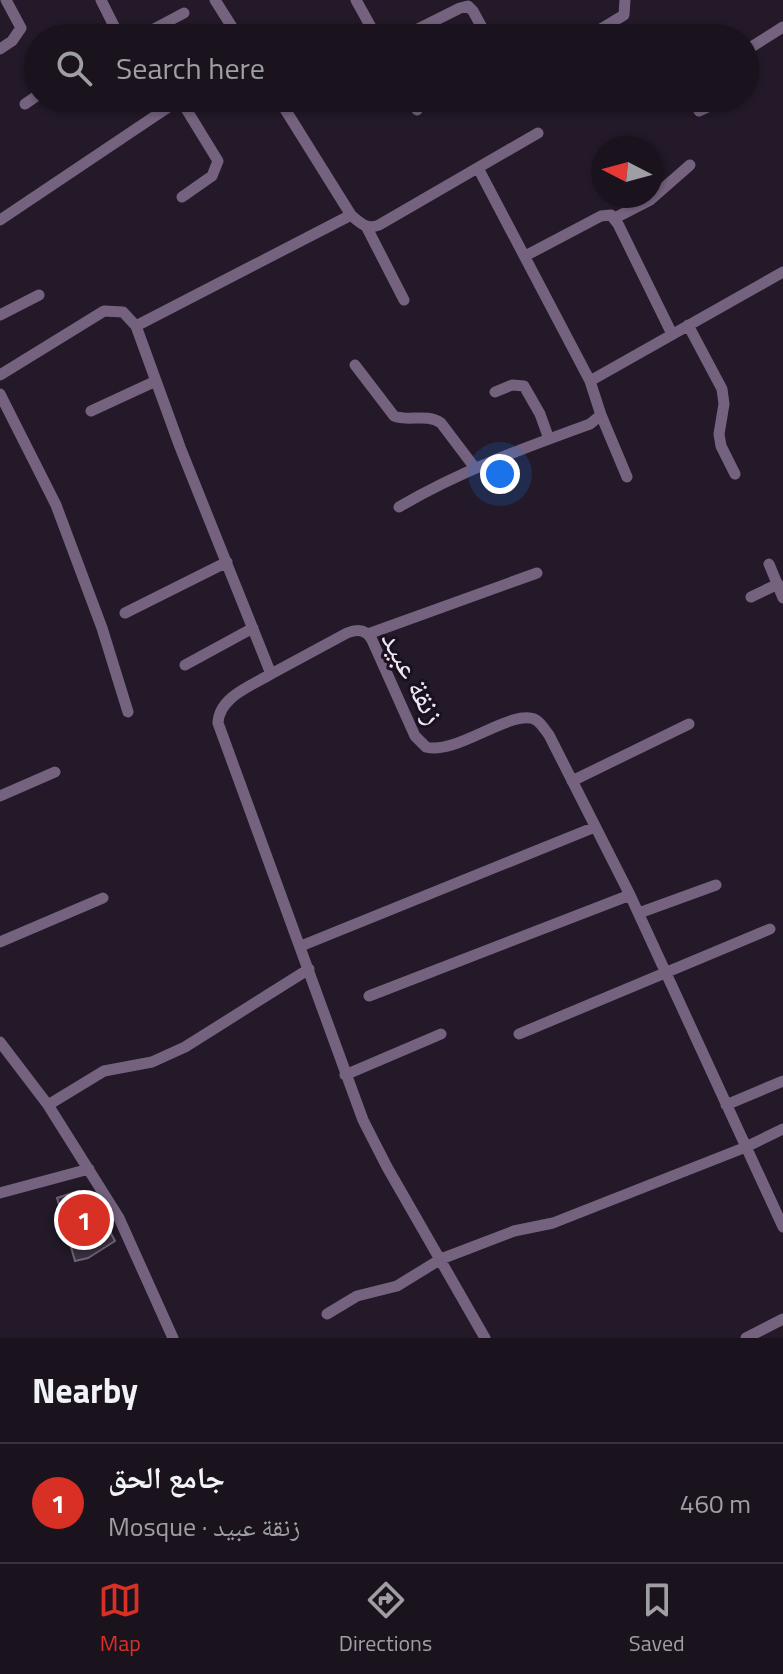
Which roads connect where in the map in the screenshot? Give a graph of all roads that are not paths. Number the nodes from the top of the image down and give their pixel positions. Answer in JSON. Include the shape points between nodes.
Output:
{"nodes":[{"id":1,"x":6,"y":0,"type":"edge"},
{"id":2,"x":101,"y":0,"type":"edge"},
{"id":3,"x":215,"y":0,"type":"edge"},
{"id":4,"x":356,"y":0,"type":"edge"},
{"id":5,"x":625,"y":0,"type":"edge"},
{"id":6,"x":184,"y":13,"type":"dead end"},
{"id":7,"x":113,"y":24,"type":"edge"},
{"id":8,"x":163,"y":24,"type":"edge"},
{"id":9,"x":230,"y":24,"type":"edge"},
{"id":10,"x":369,"y":24,"type":"edge"},
{"id":11,"x":429,"y":24,"type":"edge"},
{"id":12,"x":480,"y":24,"type":"edge"},
{"id":13,"x":609,"y":24,"type":"edge"},
{"id":14,"x":783,"y":27,"type":"edge"},
{"id":15,"x":759,"y":42,"type":"edge"},
{"id":16,"x":0,"y":49,"type":"edge"},
{"id":17,"x":162,"y":112,"type":"edge"},
{"id":18,"x":189,"y":112,"type":"edge"},
{"id":19,"x":287,"y":112,"type":"edge"},
{"id":20,"x":538,"y":133,"type":"dead end"},
{"id":21,"x":690,"y":165,"type":"dead end"},
{"id":22,"x":478,"y":168,"type":"junction"},
{"id":23,"x":182,"y":197,"type":"dead end"},
{"id":24,"x":351,"y":215,"type":"junction"},
{"id":25,"x":615,"y":218,"type":"junction"},
{"id":26,"x":0,"y":220,"type":"edge"},
{"id":27,"x":366,"y":226,"type":"junction"},
{"id":28,"x":525,"y":256,"type":"junction"},
{"id":29,"x":783,"y":272,"type":"edge"},
{"id":30,"x":39,"y":295,"type":"dead end"},
{"id":31,"x":404,"y":300,"type":"dead end"},
{"id":32,"x":0,"y":315,"type":"edge"},
{"id":33,"x":688,"y":325,"type":"junction"},
{"id":34,"x":136,"y":326,"type":"junction"},
{"id":35,"x":672,"y":334,"type":"junction"},
{"id":36,"x":355,"y":365,"type":"dead end"},
{"id":37,"x":0,"y":375,"type":"edge"},
{"id":38,"x":156,"y":381,"type":"junction"},
{"id":39,"x":590,"y":381,"type":"junction"},
{"id":40,"x":495,"y":392,"type":"dead end"},
{"id":41,"x":0,"y":394,"type":"edge"},
{"id":42,"x":91,"y":411,"type":"dead end"},
{"id":43,"x":601,"y":415,"type":"junction"},
{"id":44,"x":549,"y":439,"type":"junction"},
{"id":45,"x":475,"y":468,"type":"junction"},
{"id":46,"x":735,"y":474,"type":"dead end"},
{"id":47,"x":627,"y":477,"type":"dead end"},
{"id":48,"x":399,"y":507,"type":"dead end"},
{"id":49,"x":227,"y":562,"type":"junction"},
{"id":50,"x":769,"y":564,"type":"dead end"},
{"id":51,"x":537,"y":573,"type":"dead end"},
{"id":52,"x":778,"y":584,"type":"junction"},
{"id":53,"x":751,"y":597,"type":"dead end"},
{"id":54,"x":783,"y":598,"type":"edge"},
{"id":55,"x":125,"y":613,"type":"dead end"},
{"id":56,"x":253,"y":628,"type":"junction"},
{"id":57,"x":368,"y":634,"type":"junction"},
{"id":58,"x":185,"y":665,"type":"dead end"},
{"id":59,"x":271,"y":674,"type":"junction"},
{"id":60,"x":128,"y":712,"type":"dead end"},
{"id":61,"x":689,"y":724,"type":"dead end"},
{"id":62,"x":55,"y":772,"type":"dead end"},
{"id":63,"x":572,"y":781,"type":"junction"},
{"id":64,"x":0,"y":796,"type":"edge"},
{"id":65,"x":595,"y":827,"type":"junction"},
{"id":66,"x":716,"y":885,"type":"dead end"},
{"id":67,"x":630,"y":895,"type":"junction"},
{"id":68,"x":103,"y":898,"type":"dead end"},
{"id":69,"x":639,"y":913,"type":"junction"},
{"id":70,"x":770,"y":929,"type":"dead end"},
{"id":71,"x":0,"y":942,"type":"edge"},
{"id":72,"x":301,"y":946,"type":"junction"},
{"id":73,"x":309,"y":969,"type":"junction"},
{"id":74,"x":667,"y":974,"type":"junction"},
{"id":75,"x":369,"y":996,"type":"dead end"},
{"id":76,"x":441,"y":1034,"type":"dead end"},
{"id":77,"x":519,"y":1034,"type":"dead end"},
{"id":78,"x":0,"y":1042,"type":"edge"},
{"id":79,"x":345,"y":1075,"type":"junction"},
{"id":80,"x":783,"y":1081,"type":"edge"},
{"id":81,"x":48,"y":1105,"type":"junction"},
{"id":82,"x":726,"y":1105,"type":"junction"},
{"id":83,"x":783,"y":1129,"type":"edge"},
{"id":84,"x":746,"y":1147,"type":"junction"},
{"id":85,"x":89,"y":1169,"type":"junction"},
{"id":86,"x":0,"y":1193,"type":"edge"},
{"id":87,"x":783,"y":1227,"type":"edge"},
{"id":88,"x":441,"y":1259,"type":"junction"},
{"id":89,"x":327,"y":1314,"type":"dead end"},
{"id":90,"x":783,"y":1319,"type":"edge"},
{"id":91,"x":173,"y":1338,"type":"edge"},
{"id":92,"x":485,"y":1338,"type":"edge"},
{"id":93,"x":746,"y":1338,"type":"edge"}],
"edges":[{"from":1,"to":16,"type":"street","via":[[21,28]]},
{"from":2,"to":7,"type":"street"},
{"from":3,"to":9,"type":"street"},
{"from":4,"to":10,"type":"street"},
{"from":5,"to":13,"type":"street","via":[[624,15]]},
{"from":6,"to":8,"type":"street"},
{"from":11,"to":12,"type":"street","via":[[464,7]]},
{"from":14,"to":15,"type":"street"},
{"from":17,"to":26,"type":"street"},
{"from":18,"to":23,"type":"street","via":[[218,161],[212,176]]},
{"from":19,"to":24,"type":"street"},
{"from":20,"to":22,"type":"street"},
{"from":21,"to":25,"type":"street","via":[[650,200]]},
{"from":22,"to":27,"type":"street","via":[[379,225]]},
{"from":22,"to":28,"type":"street"},
{"from":24,"to":27,"type":"street"},
{"from":24,"to":34,"type":"street"},
{"from":25,"to":28,"type":"street","via":[[601,216]]},
{"from":25,"to":35,"type":"street"},
{"from":27,"to":31,"type":"street"},
{"from":28,"to":39,"type":"street"},
{"from":29,"to":33,"type":"street"},
{"from":30,"to":32,"type":"street"},
{"from":33,"to":35,"type":"street"},
{"from":33,"to":46,"type":"street","via":[[722,389],[719,434]]},
{"from":34,"to":37,"type":"street","via":[[123,312],[104,311]]},
{"from":34,"to":38,"type":"street"},
{"from":35,"to":39,"type":"street"},
{"from":36,"to":45,"type":"street","via":[[394,416],[435,419]]},
{"from":38,"to":42,"type":"street"},
{"from":38,"to":49,"type":"street"},
{"from":39,"to":43,"type":"street"},
{"from":40,"to":44,"type":"street","via":[[524,386]]},
{"from":41,"to":60,"type":"street","via":[[56,505]]},
{"from":43,"to":44,"type":"street"},
{"from":43,"to":47,"type":"street"},
{"from":44,"to":45,"type":"street"},
{"from":45,"to":48,"type":"street"},
{"from":49,"to":55,"type":"street"},
{"from":49,"to":56,"type":"street"},
{"from":50,"to":52,"type":"street"},
{"from":51,"to":57,"type":"street"},
{"from":52,"to":53,"type":"street"},
{"from":52,"to":54,"type":"street"},
{"from":56,"to":58,"type":"street"},
{"from":56,"to":59,"type":"street"},
{"from":57,"to":59,"type":"street","name":"زنقة عبيد","via":[[347,633]]},
{"from":57,"to":63,"type":"street","name":"زنقة عبيد","via":[[421,744],[442,748],[533,718],[549,735]]},
{"from":59,"to":72,"type":"street","name":"زنقة عبيد","via":[[224,703],[218,723]]},
{"from":61,"to":63,"type":"street"},
{"from":62,"to":64,"type":"street"},
{"from":63,"to":65,"type":"street","name":"زنقة عبيد"},
{"from":65,"to":67,"type":"street","name":"زنقة عبيد"},
{"from":65,"to":72,"type":"street"},
{"from":66,"to":69,"type":"street"},
{"from":67,"to":69,"type":"street","name":"زنقة عبيد"},
{"from":67,"to":75,"type":"street"},
{"from":68,"to":71,"type":"street"},
{"from":69,"to":74,"type":"street","name":"زنقة عبيد"},
{"from":70,"to":74,"type":"street"},
{"from":72,"to":73,"type":"street","name":"زنقة عبيد"},
{"from":73,"to":79,"type":"street","name":"زنقة عبيد"},
{"from":73,"to":81,"type":"street","via":[[185,1047],[152,1062],[104,1071]]},
{"from":74,"to":77,"type":"street"},
{"from":74,"to":82,"type":"street","name":"زنقة عبيد"},
{"from":76,"to":79,"type":"street"},
{"from":78,"to":81,"type":"street"},
{"from":79,"to":88,"type":"street","name":"زنقة عبيد","via":[[376,1148]]},
{"from":80,"to":82,"type":"street"},
{"from":81,"to":85,"type":"street"},
{"from":82,"to":84,"type":"street","name":"زنقة عبيد"},
{"from":83,"to":84,"type":"street"},
{"from":84,"to":87,"type":"street","name":"زنقة عبيد"},
{"from":84,"to":88,"type":"street","via":[[553,1223],[514,1231]]},
{"from":85,"to":86,"type":"street"},
{"from":85,"to":91,"type":"street","via":[[119,1218]]},
{"from":88,"to":89,"type":"street","via":[[397,1286],[357,1296]]},
{"from":88,"to":92,"type":"street","name":"زنقة عبيد"},
{"from":90,"to":93,"type":"street"}]}
